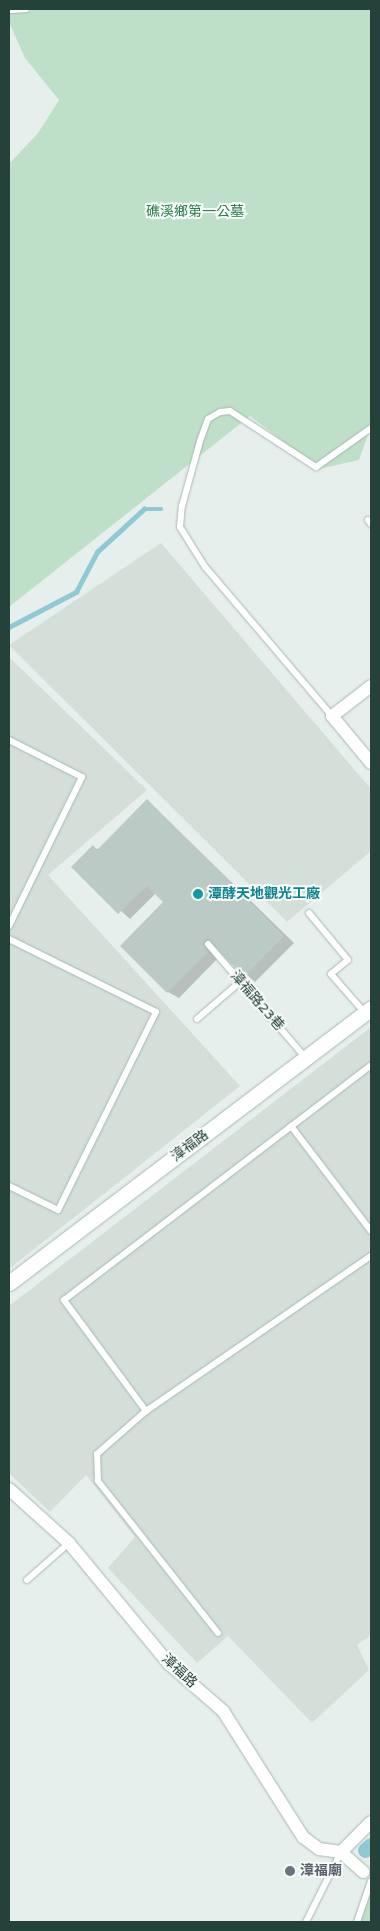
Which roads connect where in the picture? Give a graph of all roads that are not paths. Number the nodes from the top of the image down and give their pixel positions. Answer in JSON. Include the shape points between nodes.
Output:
{"nodes":[{"id":1,"x":26,"y":9,"type":"edge"},
{"id":2,"x":9,"y":10,"type":"edge"},
{"id":3,"x":371,"y":428,"type":"edge"},
{"id":4,"x":371,"y":686,"type":"edge"},
{"id":5,"x":332,"y":716,"type":"junction"},
{"id":6,"x":9,"y":740,"type":"edge"},
{"id":7,"x":371,"y":763,"type":"edge"},
{"id":8,"x":309,"y":913,"type":"dead end"},
{"id":9,"x":9,"y":926,"type":"edge"},
{"id":10,"x":9,"y":939,"type":"edge"},
{"id":11,"x":208,"y":944,"type":"dead end"},
{"id":12,"x":240,"y":982,"type":"junction"},
{"id":13,"x":368,"y":1010,"type":"edge"},
{"id":14,"x":197,"y":1019,"type":"dead end"},
{"id":15,"x":306,"y":1058,"type":"junction"},
{"id":16,"x":371,"y":1065,"type":"edge"},
{"id":17,"x":291,"y":1126,"type":"junction"},
{"id":18,"x":9,"y":1186,"type":"edge"},
{"id":19,"x":371,"y":1231,"type":"edge"},
{"id":20,"x":371,"y":1256,"type":"edge"},
{"id":21,"x":9,"y":1283,"type":"edge"},
{"id":22,"x":146,"y":1411,"type":"junction"},
{"id":23,"x":9,"y":1489,"type":"edge"},
{"id":24,"x":69,"y":1543,"type":"junction"},
{"id":25,"x":27,"y":1580,"type":"dead end"},
{"id":26,"x":218,"y":1634,"type":"dead end"},
{"id":27,"x":371,"y":1822,"type":"edge"},
{"id":28,"x":344,"y":1855,"type":"junction"},
{"id":29,"x":369,"y":1877,"type":"edge"},
{"id":30,"x":306,"y":1922,"type":"edge"},
{"id":31,"x":357,"y":1922,"type":"edge"}],
"edges":[{"from":1,"to":2,"type":"lane"},
{"from":3,"to":5,"type":"lane","via":[[316,467],[230,411],[220,412],[208,419],[202,433],[182,506],[180,527],[205,567]]},
{"from":4,"to":5,"type":"street"},
{"from":5,"to":7,"type":"street"},
{"from":6,"to":9,"type":"lane","via":[[82,778]]},
{"from":8,"to":13,"type":"lane","via":[[348,960],[331,974]]},
{"from":10,"to":18,"type":"lane","via":[[156,1012],[58,1210]]},
{"from":11,"to":12,"type":"lane","name":"漳福路23巷"},
{"from":12,"to":14,"type":"lane"},
{"from":12,"to":15,"type":"lane","name":"漳福路23巷"},
{"from":13,"to":15,"type":"street","name":"漳福路"},
{"from":15,"to":21,"type":"street","name":"漳福路"},
{"from":16,"to":17,"type":"lane"},
{"from":17,"to":19,"type":"lane"},
{"from":17,"to":22,"type":"lane","via":[[64,1300]]},
{"from":20,"to":22,"type":"lane"},
{"from":22,"to":26,"type":"lane","via":[[97,1454],[98,1482]]},
{"from":23,"to":24,"type":"street","name":"漳福路"},
{"from":24,"to":25,"type":"lane"},
{"from":24,"to":28,"type":"street","name":"漳福路","via":[[169,1664],[223,1711],[304,1837],[319,1849]]},
{"from":27,"to":28,"type":"street"},
{"from":28,"to":29,"type":"street"},
{"from":28,"to":30,"type":"lane"},
{"from":29,"to":31,"type":"lane"}]}
